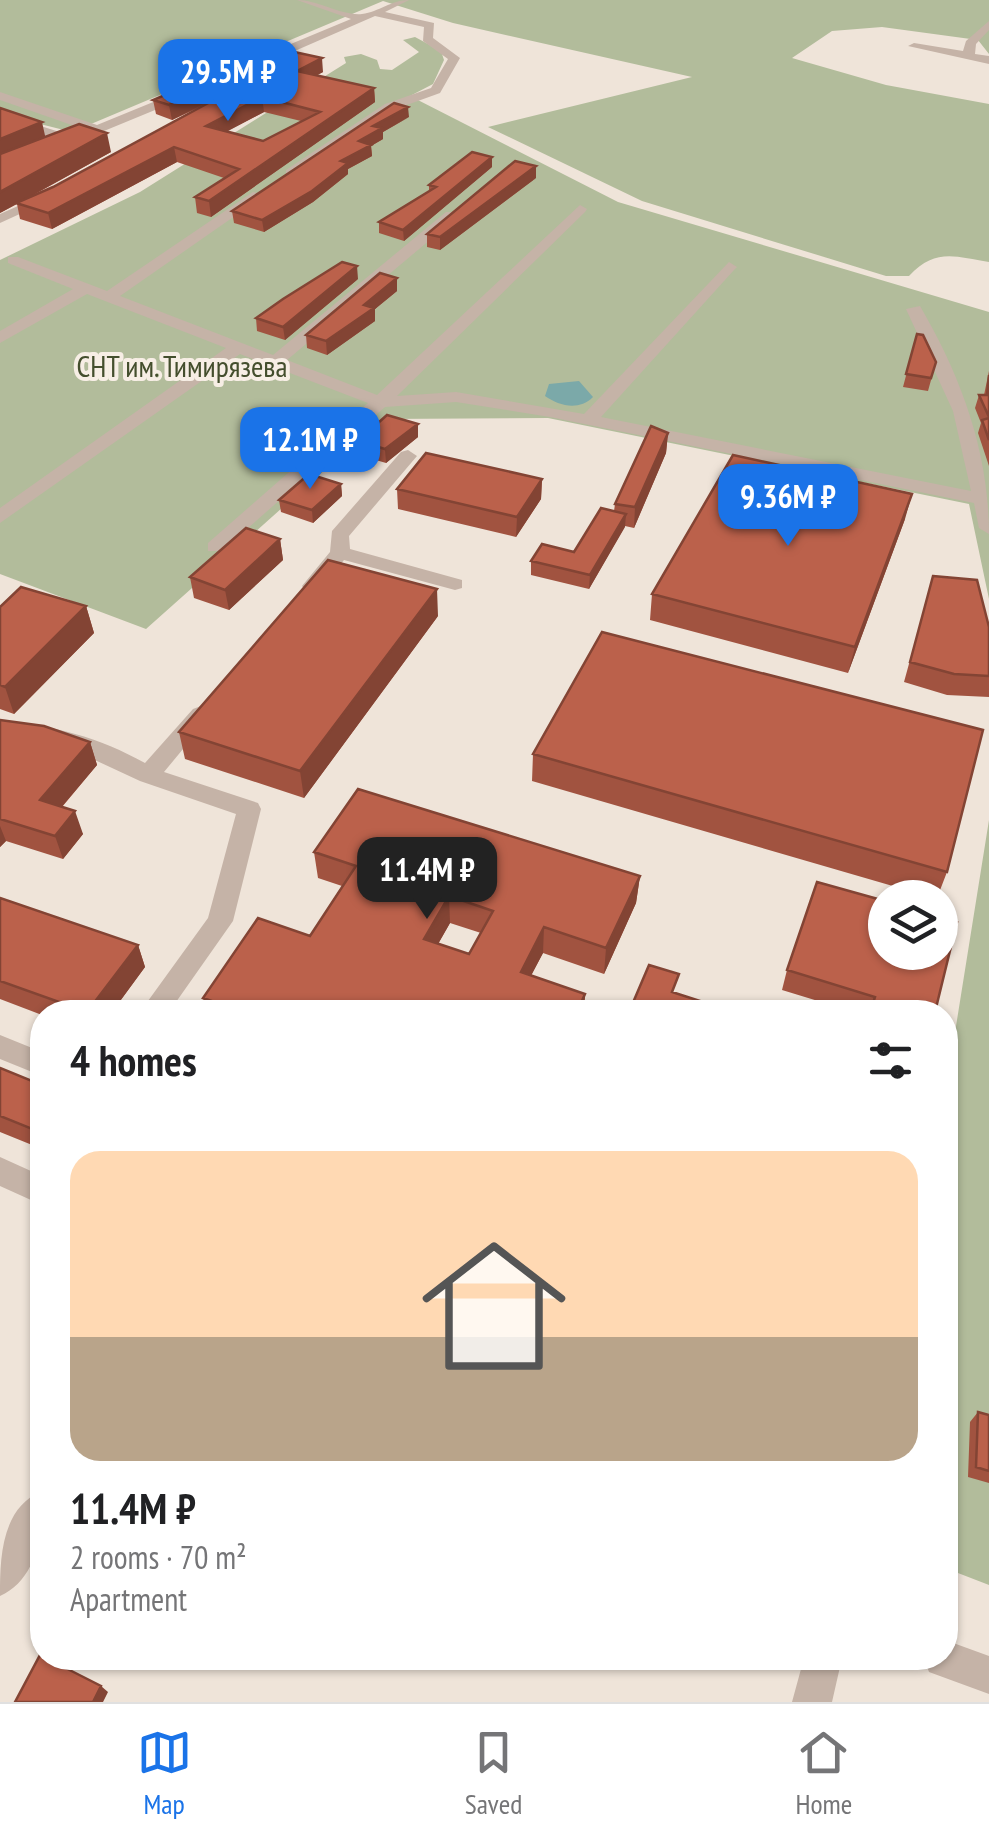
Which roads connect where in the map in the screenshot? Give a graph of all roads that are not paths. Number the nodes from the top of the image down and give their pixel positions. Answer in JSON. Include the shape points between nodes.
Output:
{"nodes":[{"id":1,"x":302,"y":0,"type":"edge"},
{"id":2,"x":404,"y":0,"type":"edge"},
{"id":3,"x":368,"y":15,"type":"junction"},
{"id":4,"x":989,"y":24,"type":"edge"},
{"id":5,"x":914,"y":46,"type":"dead end"},
{"id":6,"x":969,"y":56,"type":"junction"},
{"id":7,"x":989,"y":60,"type":"edge"},
{"id":8,"x":239,"y":70,"type":"edge"},
{"id":9,"x":204,"y":85,"type":"edge"},
{"id":10,"x":0,"y":96,"type":"edge"},
{"id":11,"x":0,"y":117,"type":"edge"},
{"id":12,"x":94,"y":132,"type":"junction"},
{"id":13,"x":72,"y":140,"type":"junction"},
{"id":14,"x":120,"y":141,"type":"dead end"},
{"id":15,"x":46,"y":150,"type":"edge"},
{"id":16,"x":64,"y":188,"type":"edge"},
{"id":17,"x":468,"y":200,"type":"edge"},
{"id":18,"x":580,"y":208,"type":"dead end"},
{"id":19,"x":0,"y":219,"type":"edge"},
{"id":20,"x":4,"y":256,"type":"edge"},
{"id":21,"x":729,"y":267,"type":"dead end"},
{"id":22,"x":86,"y":288,"type":"junction"},
{"id":23,"x":108,"y":297,"type":"junction"},
{"id":24,"x":914,"y":309,"type":"dead end"},
{"id":25,"x":0,"y":338,"type":"edge"},
{"id":26,"x":238,"y":348,"type":"junction"},
{"id":27,"x":275,"y":362,"type":"junction"},
{"id":28,"x":380,"y":402,"type":"junction"},
{"id":29,"x":588,"y":420,"type":"junction"},
{"id":30,"x":408,"y":456,"type":"dead end"},
{"id":31,"x":982,"y":499,"type":"junction"},
{"id":32,"x":0,"y":517,"type":"edge"},
{"id":33,"x":989,"y":528,"type":"edge"},
{"id":34,"x":215,"y":546,"type":"dead end"},
{"id":35,"x":340,"y":553,"type":"junction"},
{"id":36,"x":455,"y":584,"type":"dead end"},
{"id":37,"x":302,"y":598,"type":"edge"},
{"id":38,"x":212,"y":701,"type":"edge"},
{"id":39,"x":0,"y":730,"type":"edge"},
{"id":40,"x":148,"y":776,"type":"junction"},
{"id":41,"x":163,"y":1000,"type":"edge"},
{"id":42,"x":0,"y":1047,"type":"edge"},
{"id":43,"x":30,"y":1059,"type":"edge"},
{"id":44,"x":0,"y":1172,"type":"edge"},
{"id":45,"x":30,"y":1185,"type":"edge"},
{"id":46,"x":30,"y":1528,"type":"edge"},
{"id":47,"x":0,"y":1577,"type":"edge"},
{"id":48,"x":958,"y":1663,"type":"edge"},
{"id":49,"x":820,"y":1670,"type":"edge"},
{"id":50,"x":989,"y":1674,"type":"edge"},
{"id":51,"x":812,"y":1702,"type":"edge"}],
"edges":[{"from":1,"to":3,"type":"street"},
{"from":2,"to":3,"type":"street"},
{"from":3,"to":8,"type":"street"},
{"from":3,"to":23,"type":"street","via":[[430,25],[427,39],[454,58],[436,90],[389,107]]},
{"from":4,"to":6,"type":"street","via":[[970,43]]},
{"from":5,"to":6,"type":"street"},
{"from":6,"to":7,"type":"street"},
{"from":9,"to":12,"type":"street"},
{"from":10,"to":12,"type":"street"},
{"from":11,"to":13,"type":"street"},
{"from":12,"to":13,"type":"street"},
{"from":12,"to":14,"type":"street"},
{"from":13,"to":15,"type":"street"},
{"from":16,"to":19,"type":"street"},
{"from":17,"to":27,"type":"street"},
{"from":18,"to":28,"type":"street"},
{"from":20,"to":22,"type":"street"},
{"from":21,"to":29,"type":"street"},
{"from":22,"to":23,"type":"street"},
{"from":22,"to":25,"type":"street"},
{"from":23,"to":26,"type":"street"},
{"from":24,"to":31,"type":"street","via":[[962,411]]},
{"from":26,"to":27,"type":"street"},
{"from":26,"to":32,"type":"street"},
{"from":27,"to":28,"type":"street"},
{"from":28,"to":29,"type":"street","via":[[456,397]]},
{"from":28,"to":34,"type":"street"},
{"from":29,"to":31,"type":"street"},
{"from":30,"to":35,"type":"street","via":[[339,536]]},
{"from":31,"to":33,"type":"street"},
{"from":35,"to":36,"type":"street"},
{"from":35,"to":37,"type":"street"},
{"from":38,"to":40,"type":"street"},
{"from":39,"to":40,"type":"street","via":[[40,730],[109,753]]},
{"from":40,"to":41,"type":"street","via":[[249,809],[220,921]]},
{"from":42,"to":43,"type":"street"},
{"from":44,"to":45,"type":"street"},
{"from":46,"to":47,"type":"street"},
{"from":48,"to":50,"type":"street"},
{"from":49,"to":51,"type":"street"}]}
